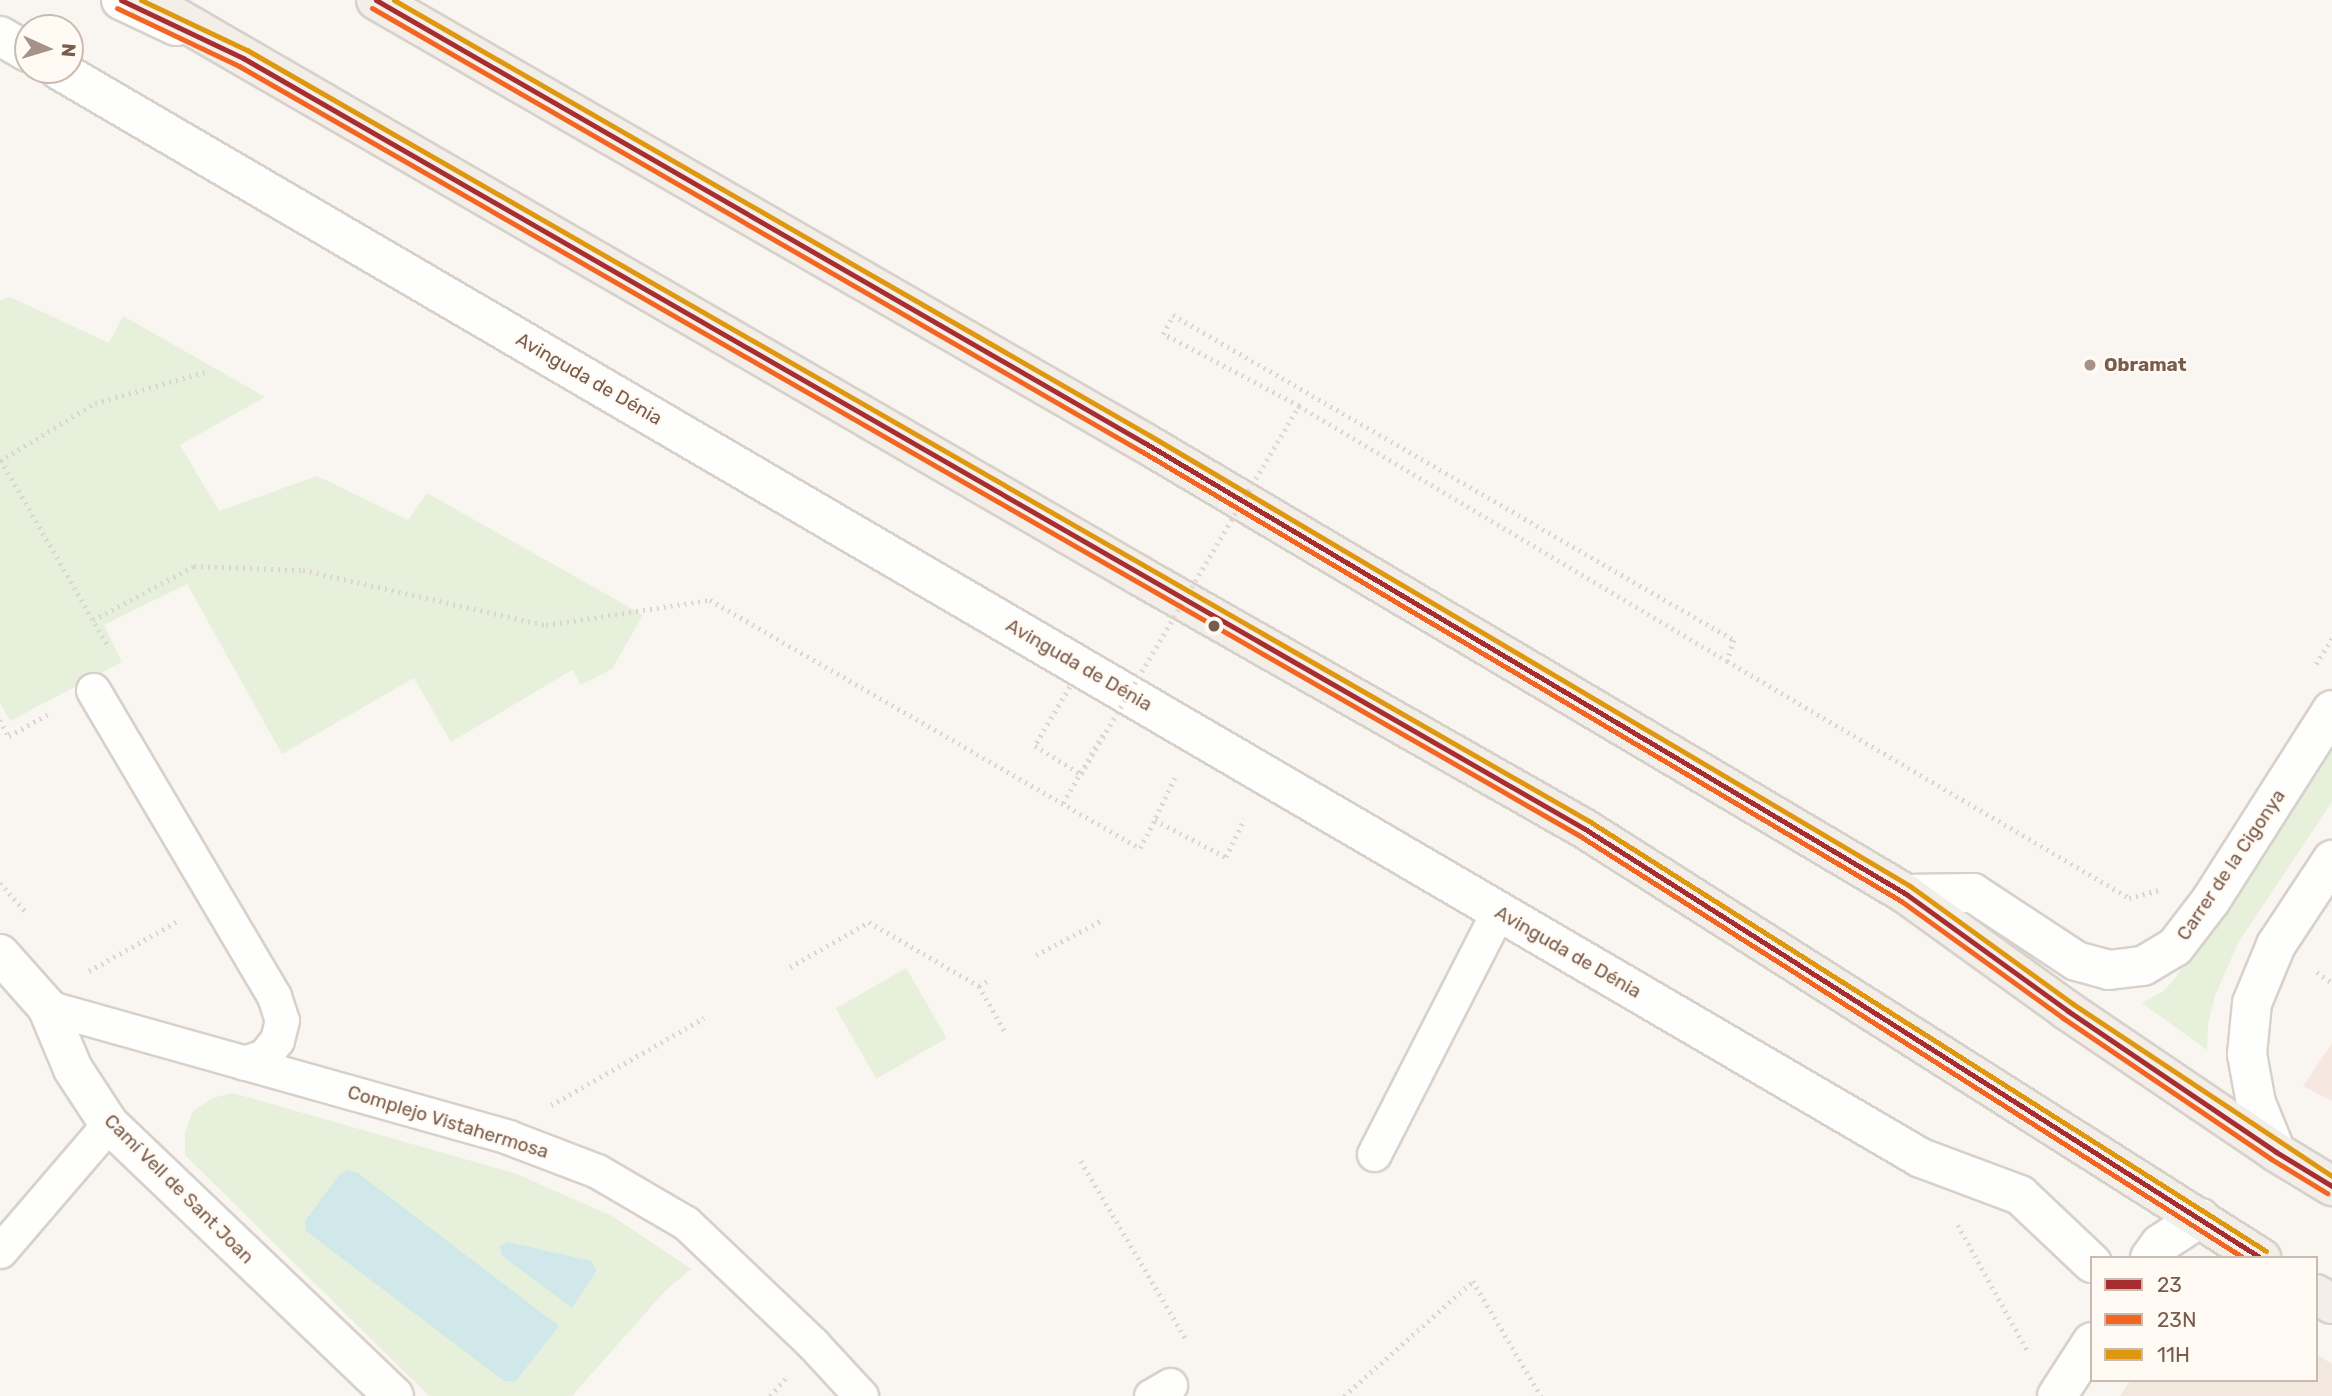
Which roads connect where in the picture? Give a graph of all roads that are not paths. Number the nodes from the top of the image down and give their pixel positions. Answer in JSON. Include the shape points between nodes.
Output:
{"nodes":[{"id":1,"x":121,"y":0,"type":"edge"},
{"id":2,"x":146,"y":0,"type":"edge"},
{"id":3,"x":376,"y":0,"type":"edge"},
{"id":4,"x":243,"y":58,"type":"junction"},
{"id":5,"x":83,"y":84,"type":"edge"},
{"id":6,"x":93,"y":690,"type":"dead end"},
{"id":7,"x":2332,"y":710,"type":"edge"},
{"id":8,"x":2332,"y":860,"type":"edge"},
{"id":9,"x":1906,"y":894,"type":"junction"},
{"id":10,"x":1498,"y":912,"type":"junction"},
{"id":11,"x":0,"y":954,"type":"edge"},
{"id":12,"x":47,"y":1007,"type":"junction"},
{"id":13,"x":244,"y":1063,"type":"junction"},
{"id":14,"x":109,"y":1124,"type":"junction"},
{"id":15,"x":2276,"y":1152,"type":"junction"},
{"id":16,"x":1374,"y":1154,"type":"dead end"},
{"id":17,"x":2332,"y":1186,"type":"edge"},
{"id":18,"x":2200,"y":1218,"type":"junction"},
{"id":19,"x":0,"y":1251,"type":"edge"},
{"id":20,"x":2151,"y":1256,"type":"edge"},
{"id":21,"x":2258,"y":1256,"type":"edge"},
{"id":22,"x":2090,"y":1261,"type":"edge"},
{"id":23,"x":2090,"y":1345,"type":"edge"},
{"id":24,"x":394,"y":1396,"type":"edge"},
{"id":25,"x":861,"y":1396,"type":"edge"},
{"id":26,"x":2057,"y":1396,"type":"edge"}],
"edges":[{"from":1,"to":4,"type":"street"},
{"from":2,"to":4,"type":"main road"},
{"from":3,"to":9,"type":"main road","via":[[1145,443]]},
{"from":4,"to":18,"type":"main road","via":[[1585,829]]},
{"from":5,"to":10,"type":"street","name":"Avinguda de Dénia"},
{"from":6,"to":13,"type":"lane","via":[[274,996],[282,1020],[277,1040],[264,1056]]},
{"from":7,"to":9,"type":"street","name":"Carrer de la Cigonya","via":[[2211,900],[2175,947],[2143,966],[2109,970],[2076,961],[1973,893]]},
{"from":8,"to":15,"type":"street","via":[[2276,945],[2252,1003],[2247,1054],[2256,1102]]},
{"from":9,"to":15,"type":"main road"},
{"from":10,"to":16,"type":"lane"},
{"from":10,"to":22,"type":"street","name":"Avinguda de Dénia","via":[[1921,1158],[2020,1195]]},
{"from":11,"to":12,"type":"street","name":"Camí Vell de Sant Joan"},
{"from":12,"to":13,"type":"lane","name":"Complejo Vistahermosa"},
{"from":12,"to":14,"type":"street","name":"Camí Vell de Sant Joan","via":[[73,1069]]},
{"from":13,"to":25,"type":"lane","name":"Complejo Vistahermosa","via":[[509,1137],[608,1177],[685,1223]]},
{"from":14,"to":19,"type":"lane"},
{"from":14,"to":24,"type":"street","name":"Camí Vell de Sant Joan"},
{"from":15,"to":17,"type":"main road"},
{"from":18,"to":20,"type":"street","via":[[2160,1244]]},
{"from":18,"to":21,"type":"main road"},
{"from":23,"to":26,"type":"street"}]}
